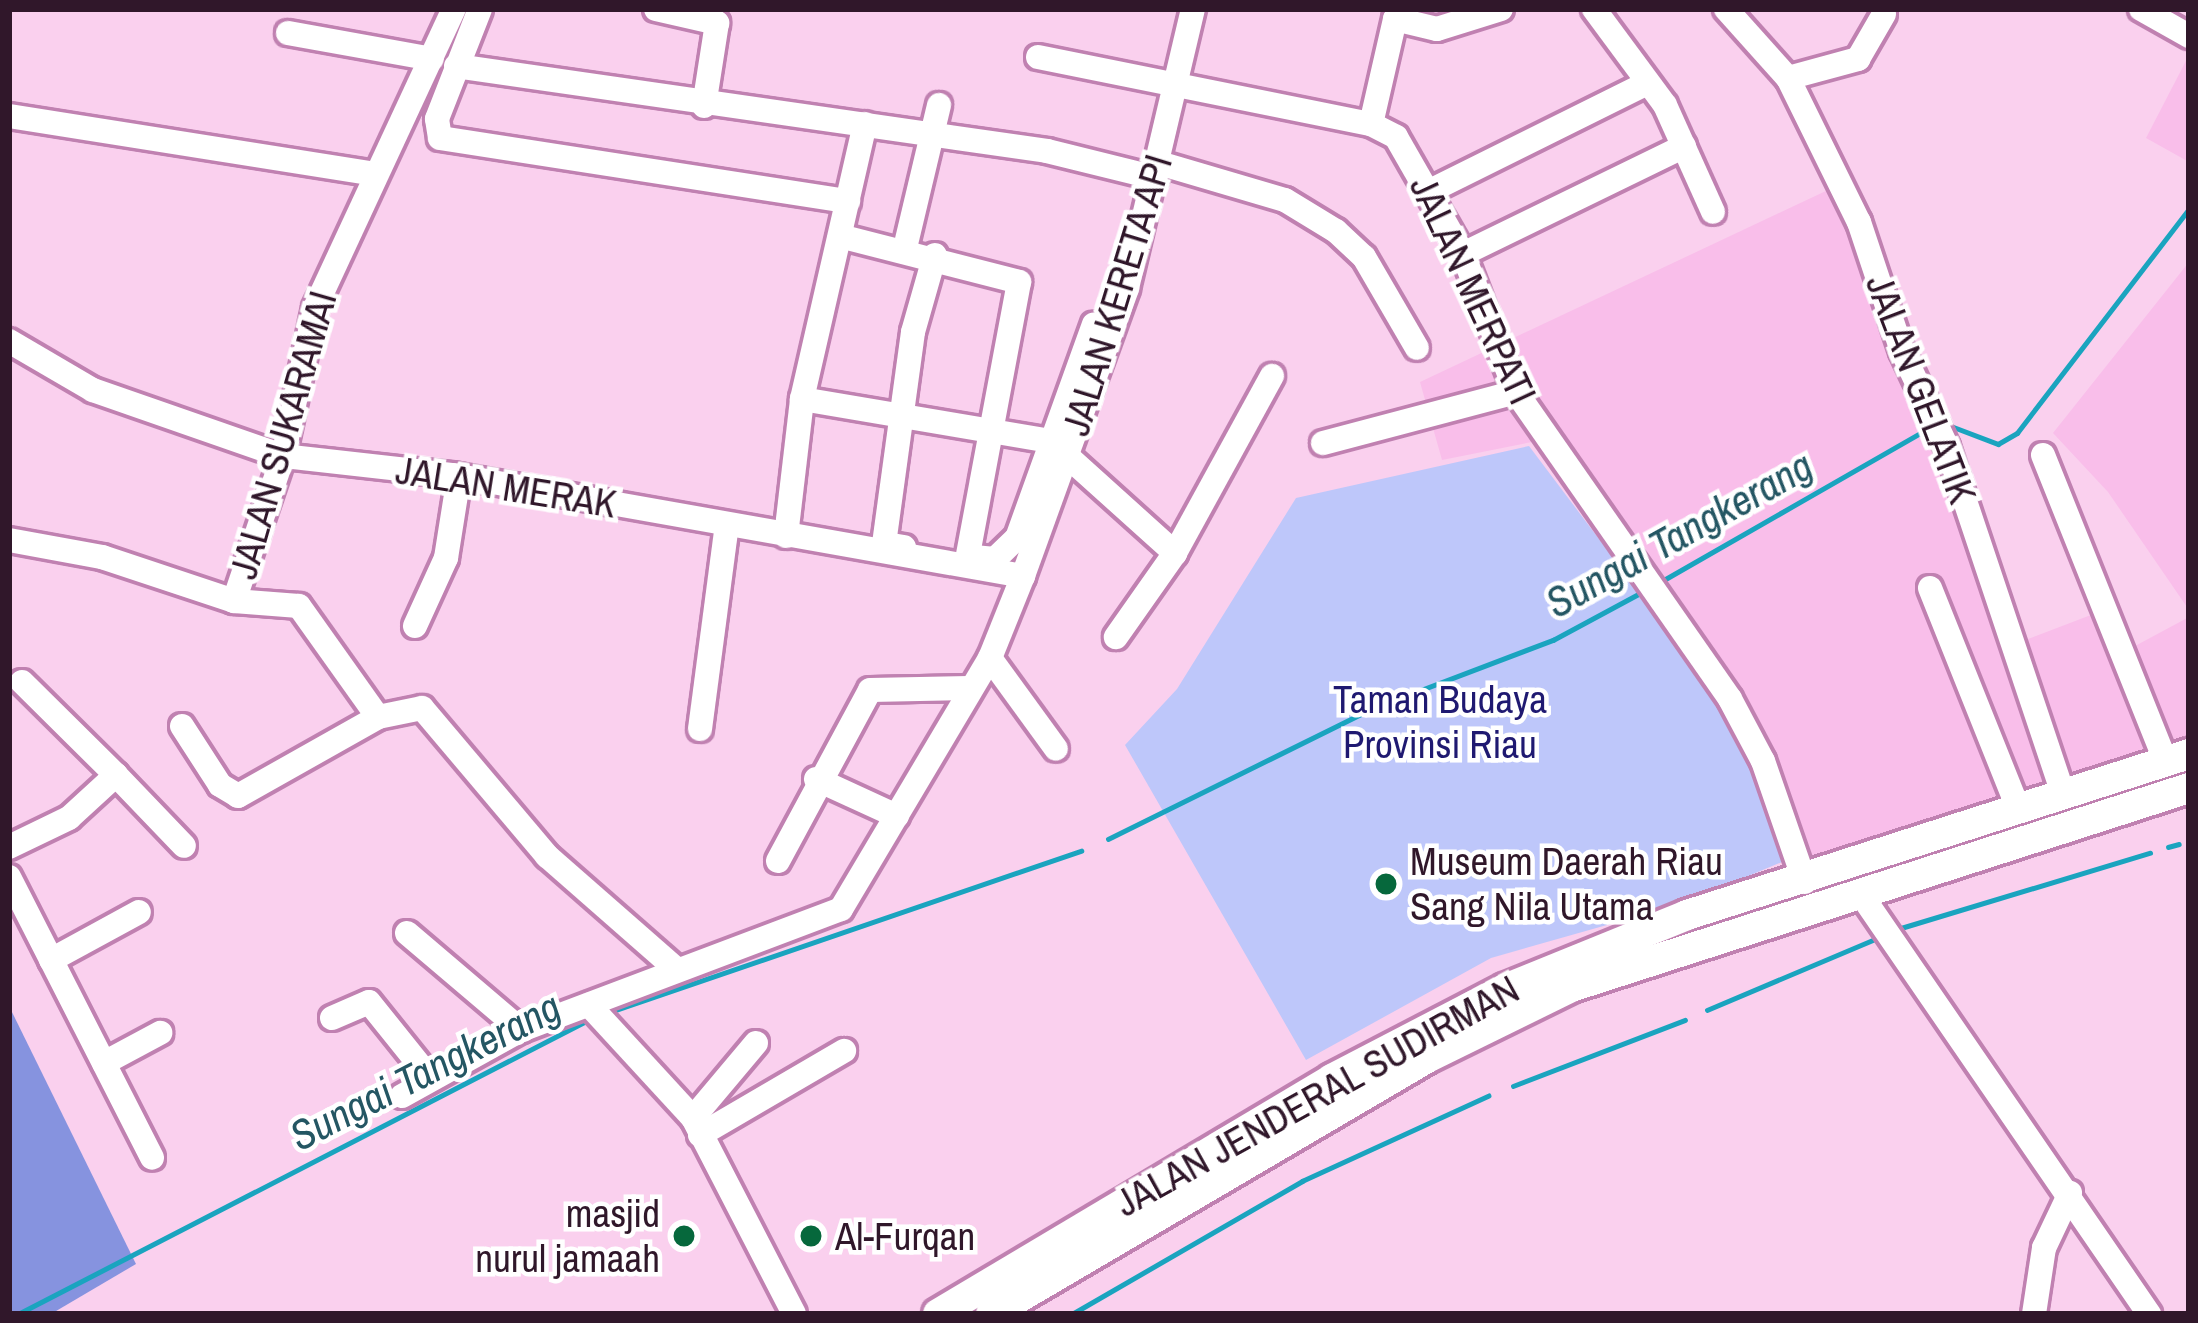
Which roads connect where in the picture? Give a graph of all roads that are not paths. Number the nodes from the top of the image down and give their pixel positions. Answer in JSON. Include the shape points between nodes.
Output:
{"nodes":[{"id":1,"x":454,"y":9,"type":"edge"},
{"id":2,"x":480,"y":9,"type":"edge"},
{"id":3,"x":656,"y":9,"type":"edge"},
{"id":4,"x":1192,"y":9,"type":"edge"},
{"id":5,"x":1501,"y":9,"type":"edge"},
{"id":6,"x":1594,"y":9,"type":"edge"},
{"id":7,"x":1726,"y":9,"type":"edge"},
{"id":8,"x":2141,"y":9,"type":"edge"},
{"id":9,"x":1884,"y":14,"type":"dead end"},
{"id":10,"x":288,"y":33,"type":"dead end"},
{"id":11,"x":2189,"y":36,"type":"edge"},
{"id":12,"x":1038,"y":57,"type":"dead end"},
{"id":13,"x":444,"y":63,"type":"junction"},
{"id":14,"x":1788,"y":78,"type":"junction"},
{"id":15,"x":1180,"y":82,"type":"junction"},
{"id":16,"x":1648,"y":83,"type":"junction"},
{"id":17,"x":939,"y":105,"type":"dead end"},
{"id":18,"x":704,"y":106,"type":"junction"},
{"id":19,"x":9,"y":116,"type":"edge"},
{"id":20,"x":865,"y":124,"type":"junction"},
{"id":21,"x":1372,"y":124,"type":"junction"},
{"id":22,"x":932,"y":134,"type":"junction"},
{"id":23,"x":1684,"y":146,"type":"junction"},
{"id":24,"x":1158,"y":170,"type":"junction"},
{"id":25,"x":375,"y":174,"type":"junction"},
{"id":26,"x":1432,"y":190,"type":"junction"},
{"id":27,"x":848,"y":200,"type":"junction"},
{"id":28,"x":1713,"y":212,"type":"dead end"},
{"id":29,"x":840,"y":236,"type":"junction"},
{"id":30,"x":905,"y":248,"type":"junction"},
{"id":31,"x":1463,"y":254,"type":"junction"},
{"id":32,"x":935,"y":255,"type":"junction"},
{"id":33,"x":1094,"y":324,"type":"dead end"},
{"id":34,"x":9,"y":341,"type":"edge"},
{"id":35,"x":1417,"y":348,"type":"dead end"},
{"id":36,"x":1272,"y":376,"type":"dead end"},
{"id":37,"x":1516,"y":392,"type":"junction"},
{"id":38,"x":802,"y":399,"type":"junction"},
{"id":39,"x":902,"y":416,"type":"junction"},
{"id":40,"x":990,"y":431,"type":"junction"},
{"id":41,"x":1323,"y":443,"type":"dead end"},
{"id":42,"x":1061,"y":449,"type":"junction"},
{"id":43,"x":2042,"y":455,"type":"dead end"},
{"id":44,"x":283,"y":456,"type":"junction"},
{"id":45,"x":459,"y":476,"type":"junction"},
{"id":46,"x":728,"y":525,"type":"junction"},
{"id":47,"x":786,"y":536,"type":"junction"},
{"id":48,"x":9,"y":540,"type":"edge"},
{"id":49,"x":1175,"y":553,"type":"junction"},
{"id":50,"x":968,"y":555,"type":"junction"},
{"id":51,"x":1023,"y":576,"type":"junction"},
{"id":52,"x":1930,"y":588,"type":"dead end"},
{"id":53,"x":234,"y":601,"type":"junction"},
{"id":54,"x":415,"y":626,"type":"dead end"},
{"id":55,"x":1116,"y":637,"type":"dead end"},
{"id":56,"x":990,"y":658,"type":"junction"},
{"id":57,"x":22,"y":682,"type":"dead end"},
{"id":58,"x":969,"y":688,"type":"junction"},
{"id":59,"x":378,"y":717,"type":"junction"},
{"id":60,"x":182,"y":726,"type":"dead end"},
{"id":61,"x":700,"y":729,"type":"dead end"},
{"id":62,"x":1056,"y":748,"type":"dead end"},
{"id":63,"x":2177,"y":758,"type":"edge"},
{"id":64,"x":116,"y":775,"type":"junction"},
{"id":65,"x":816,"y":779,"type":"junction"},
{"id":66,"x":2189,"y":788,"type":"edge"},
{"id":67,"x":2064,"y":796,"type":"junction"},
{"id":68,"x":2019,"y":810,"type":"junction"},
{"id":69,"x":897,"y":816,"type":"junction"},
{"id":70,"x":184,"y":846,"type":"dead end"},
{"id":71,"x":9,"y":847,"type":"edge"},
{"id":72,"x":778,"y":861,"type":"dead end"},
{"id":73,"x":9,"y":877,"type":"edge"},
{"id":74,"x":1805,"y":882,"type":"junction"},
{"id":75,"x":1860,"y":893,"type":"junction"},
{"id":76,"x":139,"y":912,"type":"dead end"},
{"id":77,"x":407,"y":933,"type":"dead end"},
{"id":78,"x":51,"y":960,"type":"junction"},
{"id":79,"x":677,"y":970,"type":"junction"},
{"id":80,"x":589,"y":1005,"type":"junction"},
{"id":81,"x":332,"y":1018,"type":"dead end"},
{"id":82,"x":521,"y":1030,"type":"junction"},
{"id":83,"x":160,"y":1033,"type":"dead end"},
{"id":84,"x":756,"y":1043,"type":"dead end"},
{"id":85,"x":844,"y":1051,"type":"dead end"},
{"id":86,"x":104,"y":1064,"type":"junction"},
{"id":87,"x":431,"y":1079,"type":"junction"},
{"id":88,"x":402,"y":1096,"type":"dead end"},
{"id":89,"x":696,"y":1126,"type":"junction"},
{"id":90,"x":152,"y":1158,"type":"dead end"},
{"id":91,"x":2070,"y":1193,"type":"junction"},
{"id":92,"x":794,"y":1314,"type":"edge"},
{"id":93,"x":938,"y":1314,"type":"edge"},
{"id":94,"x":991,"y":1314,"type":"edge"},
{"id":95,"x":2033,"y":1314,"type":"edge"},
{"id":96,"x":2149,"y":1314,"type":"edge"}],
"edges":[{"from":1,"to":13,"type":"street","name":"JALAN SUKARAMAI"},
{"from":2,"to":13,"type":"street"},
{"from":3,"to":18,"type":"street","via":[[717,23]]},
{"from":4,"to":15,"type":"street","name":"JALAN KERETA API"},
{"from":5,"to":21,"type":"street","via":[[1437,29],[1395,19]]},
{"from":6,"to":16,"type":"street"},
{"from":7,"to":14,"type":"street","name":"JALAN GELATIK"},
{"from":8,"to":11,"type":"street"},
{"from":9,"to":14,"type":"street","via":[[1858,59]]},
{"from":10,"to":13,"type":"street"},
{"from":12,"to":15,"type":"street"},
{"from":13,"to":18,"type":"street"},
{"from":13,"to":25,"type":"street","name":"JALAN SUKARAMAI"},
{"from":13,"to":27,"type":"street","via":[[440,138]]},
{"from":14,"to":67,"type":"street","name":"JALAN GELATIK","via":[[1859,222],[1947,447]]},
{"from":15,"to":21,"type":"street"},
{"from":15,"to":24,"type":"street","name":"JALAN KERETA API"},
{"from":16,"to":23,"type":"street"},
{"from":16,"to":26,"type":"street"},
{"from":17,"to":22,"type":"street"},
{"from":18,"to":20,"type":"street"},
{"from":19,"to":25,"type":"street"},
{"from":20,"to":22,"type":"street"},
{"from":20,"to":27,"type":"street"},
{"from":21,"to":26,"type":"street","name":"JALAN MERPATI","via":[[1396,137]]},
{"from":22,"to":24,"type":"street"},
{"from":22,"to":30,"type":"street"},
{"from":23,"to":28,"type":"street"},
{"from":23,"to":31,"type":"street"},
{"from":24,"to":35,"type":"street","via":[[1285,200],[1336,231],[1364,257]]},
{"from":24,"to":42,"type":"street","name":"JALAN KERETA API","via":[[1115,326]]},
{"from":25,"to":44,"type":"street","name":"JALAN SUKARAMAI","via":[[315,308]]},
{"from":26,"to":31,"type":"street","name":"JALAN MERPATI"},
{"from":27,"to":29,"type":"street"},
{"from":29,"to":30,"type":"street"},
{"from":29,"to":38,"type":"street"},
{"from":30,"to":32,"type":"street"},
{"from":31,"to":37,"type":"street","name":"JALAN MERPATI"},
{"from":32,"to":39,"type":"street","via":[[913,332]]},
{"from":32,"to":40,"type":"street","via":[[1019,282]]},
{"from":33,"to":42,"type":"street"},
{"from":34,"to":44,"type":"street","name":"JALAN MERAK","via":[[93,390]]},
{"from":36,"to":49,"type":"street"},
{"from":37,"to":41,"type":"street"},
{"from":37,"to":74,"type":"street","name":"JALAN MERPATI","via":[[1699,646],[1763,761]]},
{"from":38,"to":39,"type":"street"},
{"from":38,"to":47,"type":"street"},
{"from":39,"to":40,"type":"street"},
{"from":39,"to":50,"type":"street","via":[[884,544]]},
{"from":40,"to":42,"type":"street"},
{"from":40,"to":50,"type":"street"},
{"from":42,"to":49,"type":"street"},
{"from":42,"to":50,"type":"street","via":[[1012,544],[995,559]]},
{"from":42,"to":51,"type":"street","name":"JALAN KERETA API"},
{"from":43,"to":63,"type":"street"},
{"from":44,"to":45,"type":"street","name":"JALAN MERAK"},
{"from":44,"to":53,"type":"street","name":"JALAN SUKARAMAI"},
{"from":45,"to":46,"type":"street","name":"JALAN MERAK"},
{"from":45,"to":54,"type":"street","via":[[446,557]]},
{"from":46,"to":47,"type":"street","name":"JALAN MERAK"},
{"from":46,"to":61,"type":"street"},
{"from":47,"to":51,"type":"street","name":"JALAN MERAK"},
{"from":48,"to":53,"type":"street","via":[[102,557]]},
{"from":49,"to":55,"type":"street"},
{"from":51,"to":56,"type":"street","name":"JALAN KERETA API"},
{"from":52,"to":68,"type":"street"},
{"from":53,"to":59,"type":"street","via":[[307,611]]},
{"from":56,"to":58,"type":"street","name":"JALAN KERETA API"},
{"from":56,"to":62,"type":"street"},
{"from":57,"to":64,"type":"street"},
{"from":58,"to":65,"type":"street","via":[[870,690]]},
{"from":58,"to":69,"type":"street","name":"JALAN KERETA API"},
{"from":59,"to":60,"type":"street","via":[[238,796],[220,785]]},
{"from":59,"to":79,"type":"street","via":[[415,706],[428,712],[547,856]]},
{"from":63,"to":67,"type":"main road","name":"JALAN JENDERAL SUDIRMAN"},
{"from":64,"to":70,"type":"street"},
{"from":64,"to":71,"type":"street","via":[[69,818]]},
{"from":65,"to":69,"type":"street"},
{"from":65,"to":72,"type":"street"},
{"from":66,"to":75,"type":"main road","name":"JALAN JENDERAL SUDIRMAN"},
{"from":67,"to":68,"type":"main road","name":"JALAN JENDERAL SUDIRMAN"},
{"from":68,"to":74,"type":"main road","name":"JALAN JENDERAL SUDIRMAN"},
{"from":69,"to":79,"type":"street","name":"JALAN KERETA API","via":[[833,917]]},
{"from":73,"to":78,"type":"street"},
{"from":74,"to":93,"type":"main road","name":"JALAN JENDERAL SUDIRMAN","via":[[1687,915],[1464,1008]]},
{"from":75,"to":91,"type":"street"},
{"from":75,"to":94,"type":"main road","name":"JALAN JENDERAL SUDIRMAN","via":[[1604,974],[1476,1031]]},
{"from":76,"to":78,"type":"street"},
{"from":77,"to":82,"type":"street"},
{"from":78,"to":86,"type":"street"},
{"from":79,"to":80,"type":"street","name":"JALAN KERETA API"},
{"from":80,"to":82,"type":"street","name":"JALAN KERETA API"},
{"from":80,"to":89,"type":"street"},
{"from":81,"to":87,"type":"street","via":[[369,1002]]},
{"from":82,"to":87,"type":"street","name":"JALAN KERETA API"},
{"from":83,"to":86,"type":"street"},
{"from":84,"to":89,"type":"street"},
{"from":85,"to":89,"type":"street"},
{"from":86,"to":90,"type":"street"},
{"from":87,"to":88,"type":"street","name":"JALAN KERETA API"},
{"from":89,"to":92,"type":"street"},
{"from":91,"to":95,"type":"street","via":[[2040,1262]]},
{"from":91,"to":96,"type":"street"}]}
